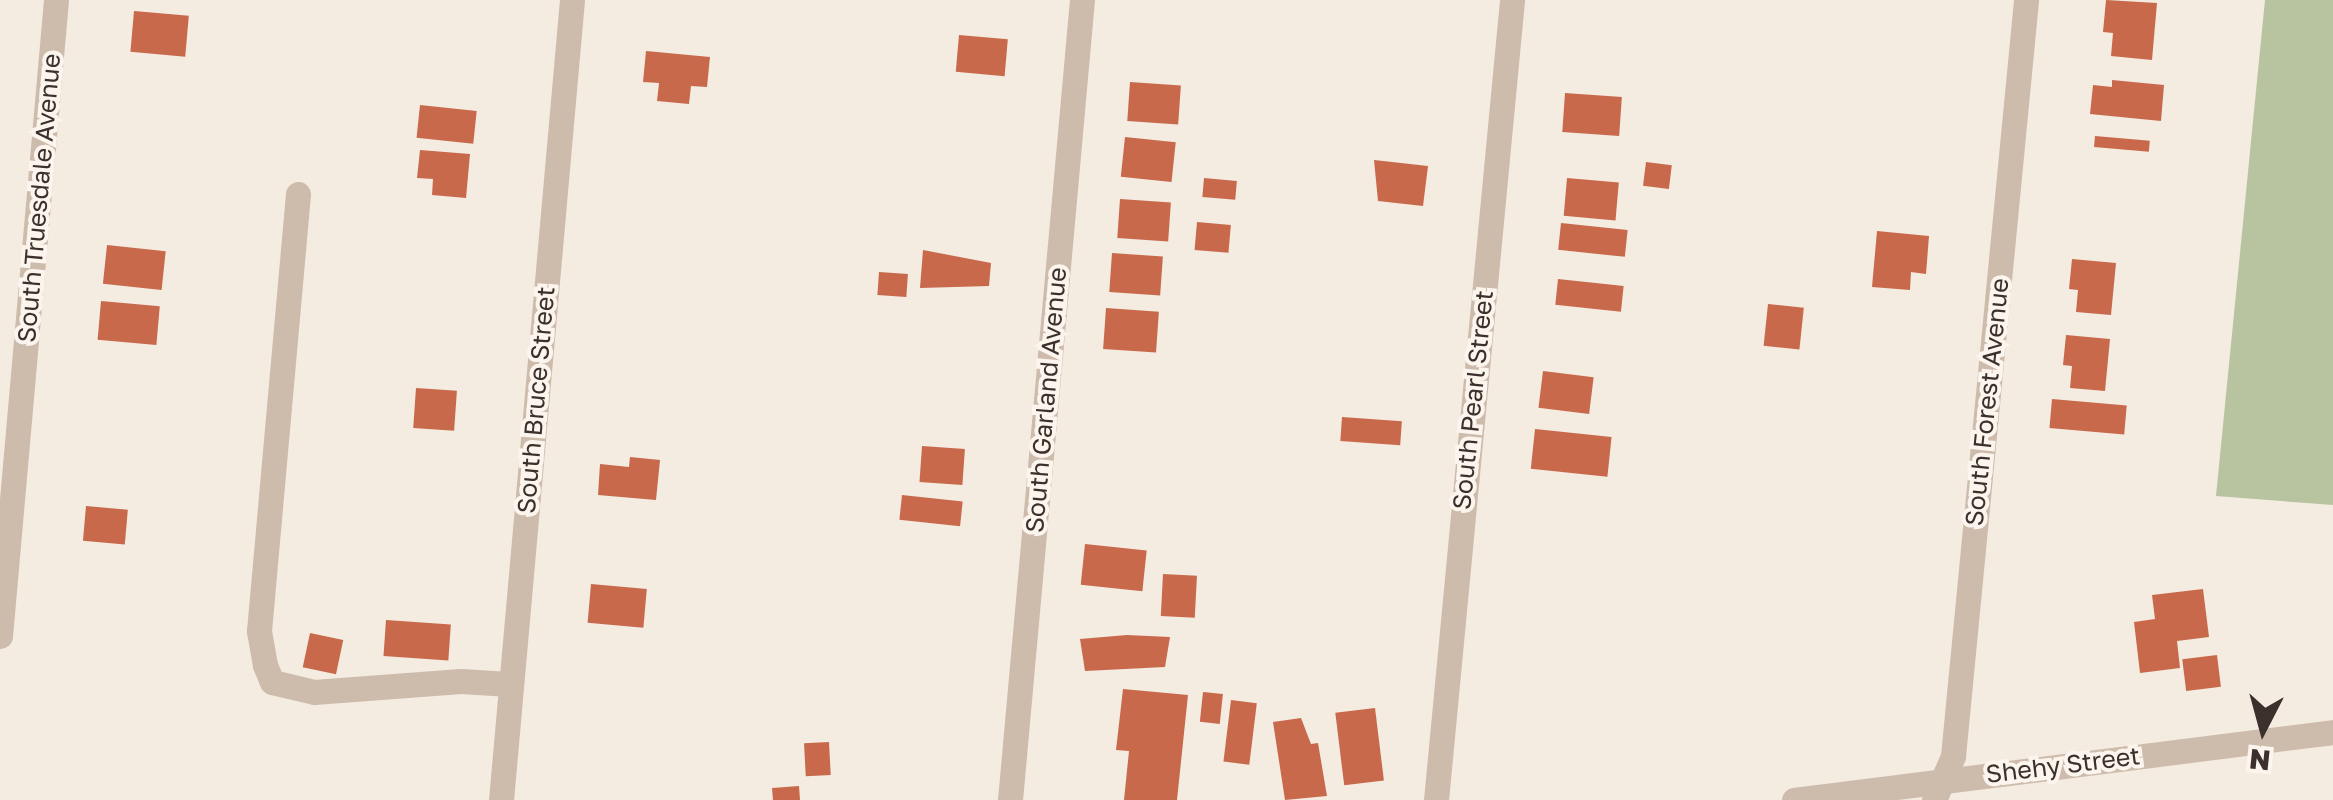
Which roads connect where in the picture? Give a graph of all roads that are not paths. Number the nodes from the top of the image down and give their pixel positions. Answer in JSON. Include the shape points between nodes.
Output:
{"nodes":[{"id":1,"x":56,"y":0,"type":"edge"},
{"id":2,"x":572,"y":0,"type":"edge"},
{"id":3,"x":1082,"y":0,"type":"edge"},
{"id":4,"x":1512,"y":0,"type":"edge"},
{"id":5,"x":2026,"y":0,"type":"edge"},
{"id":6,"x":298,"y":194,"type":"dead end"},
{"id":7,"x":0,"y":636,"type":"edge"},
{"id":8,"x":509,"y":684,"type":"junction"},
{"id":9,"x":2333,"y":732,"type":"edge"},
{"id":10,"x":1937,"y":790,"type":"edge"},
{"id":11,"x":501,"y":800,"type":"edge"},
{"id":12,"x":1010,"y":800,"type":"edge"},
{"id":13,"x":1436,"y":800,"type":"edge"},
{"id":14,"x":1794,"y":800,"type":"edge"}],
"edges":[{"from":1,"to":7,"type":"street","name":"South Truesdale Avenue"},
{"from":2,"to":8,"type":"street","name":"South Bruce Street"},
{"from":3,"to":12,"type":"street","name":"South Garland Avenue"},
{"from":4,"to":13,"type":"street","name":"South Pearl Street"},
{"from":5,"to":10,"type":"street","name":"South Forest Avenue","via":[[1954,746]]},
{"from":6,"to":8,"type":"street","via":[[259,632],[264,665],[272,682],[314,692]]},
{"from":8,"to":11,"type":"street","name":"South Bruce Street"},
{"from":9,"to":10,"type":"street","name":"Shehy Street"},
{"from":10,"to":14,"type":"street","name":"Shehy Street"}]}
